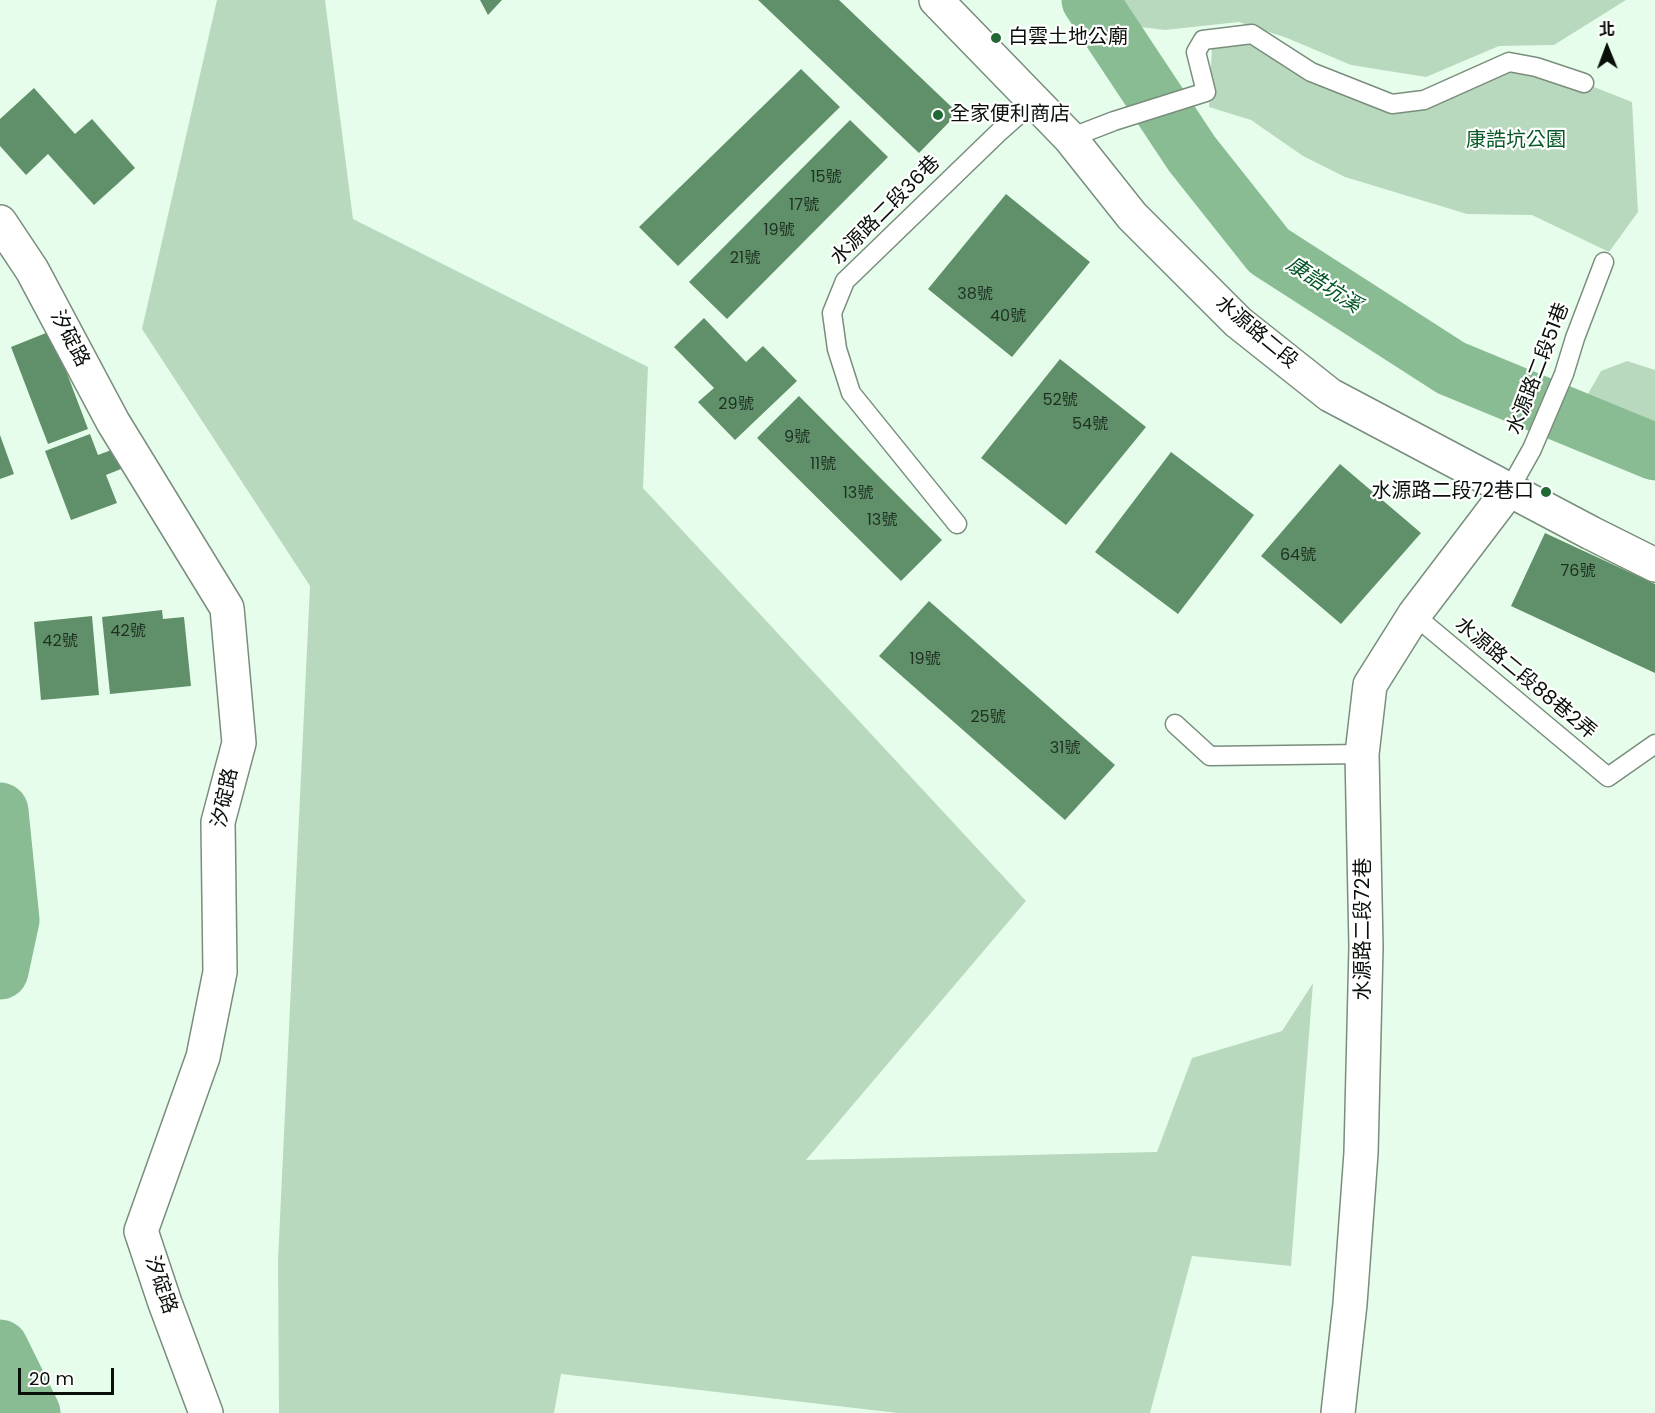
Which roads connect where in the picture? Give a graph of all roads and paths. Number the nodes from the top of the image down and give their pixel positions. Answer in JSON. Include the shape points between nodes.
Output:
{"nodes":[{"id":1,"x":936,"y":0,"type":"edge"},
{"id":2,"x":1584,"y":83,"type":"dead end"},
{"id":3,"x":1034,"y":101,"type":"junction"},
{"id":4,"x":1070,"y":138,"type":"junction"},
{"id":5,"x":0,"y":222,"type":"edge"},
{"id":6,"x":1604,"y":262,"type":"dead end"},
{"id":7,"x":1509,"y":490,"type":"junction"},
{"id":8,"x":957,"y":524,"type":"dead end"},
{"id":9,"x":1655,"y":565,"type":"edge"},
{"id":10,"x":1414,"y":615,"type":"junction"},
{"id":11,"x":1175,"y":724,"type":"dead end"},
{"id":12,"x":1655,"y":744,"type":"edge"},
{"id":13,"x":1362,"y":754,"type":"junction"},
{"id":14,"x":206,"y":1413,"type":"edge"},
{"id":15,"x":1338,"y":1413,"type":"edge"}],
"edges":[{"from":1,"to":3,"type":"street","name":"水源路二段"},
{"from":2,"to":4,"type":"lane","via":[[1509,62],[1424,100],[1392,104],[1311,72],[1252,34],[1203,40],[1196,52],[1206,92]]},
{"from":3,"to":4,"type":"street","name":"水源路二段"},
{"from":3,"to":8,"type":"lane","name":"水源路二段36巷","via":[[845,281],[832,313],[837,349],[851,393]]},
{"from":4,"to":7,"type":"street","name":"水源路二段","via":[[1132,216],[1238,322],[1330,394]]},
{"from":5,"to":14,"type":"street","name":"汐碇路","via":[[32,270],[113,422],[227,608],[239,743],[218,822],[220,972],[203,1057],[141,1231]]},
{"from":6,"to":7,"type":"lane","name":"水源路二段51巷","via":[[1564,374],[1532,449]]},
{"from":7,"to":9,"type":"street","name":"水源路二段"},
{"from":7,"to":10,"type":"street","name":"水源路二段72巷"},
{"from":10,"to":12,"type":"lane","name":"水源路二段88巷2弄","via":[[1608,777]]},
{"from":10,"to":13,"type":"street","name":"水源路二段72巷","via":[[1370,685]]},
{"from":11,"to":13,"type":"lane","via":[[1210,756]]},
{"from":13,"to":15,"type":"street","name":"水源路二段72巷","via":[[1366,947],[1361,1154]]}]}
